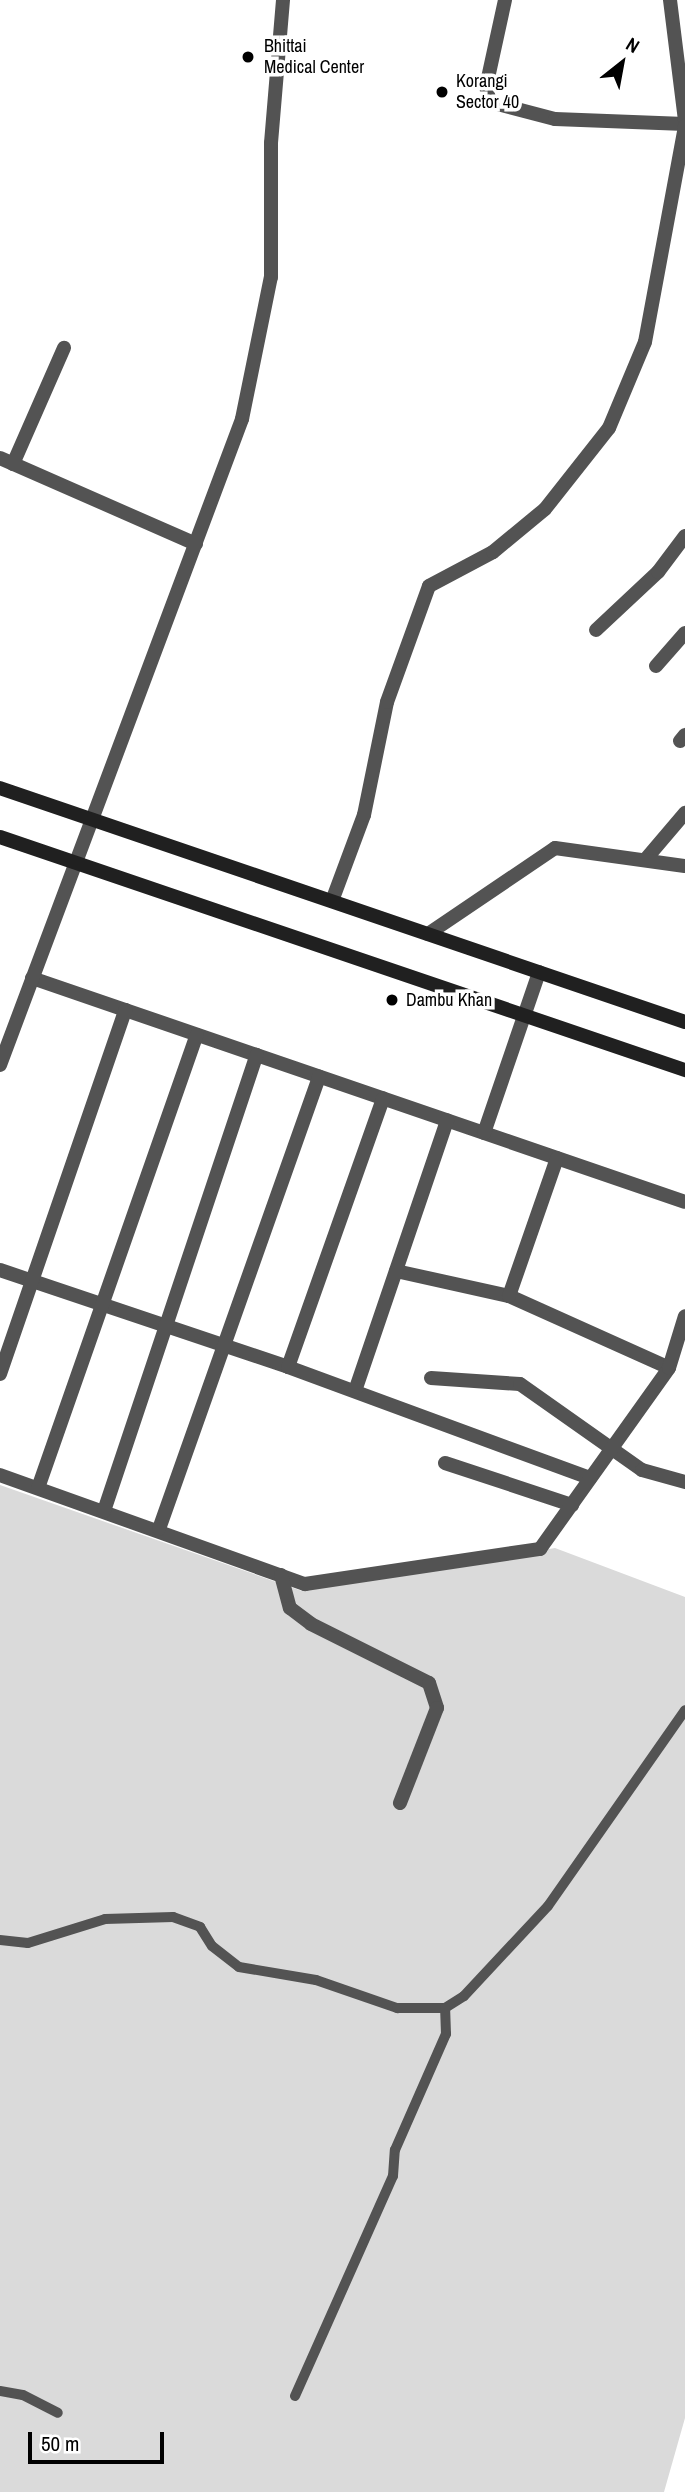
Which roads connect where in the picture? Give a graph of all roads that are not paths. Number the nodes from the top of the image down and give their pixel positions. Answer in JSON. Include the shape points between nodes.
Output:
{"nodes":[{"id":1,"x":284,"y":0,"type":"edge"},
{"id":2,"x":505,"y":0,"type":"edge"},
{"id":3,"x":670,"y":0,"type":"edge"},
{"id":4,"x":685,"y":124,"type":"edge"},
{"id":5,"x":64,"y":348,"type":"dead end"},
{"id":6,"x":6,"y":461,"type":"edge"},
{"id":7,"x":685,"y":536,"type":"edge"},
{"id":8,"x":196,"y":544,"type":"junction"},
{"id":9,"x":596,"y":630,"type":"dead end"},
{"id":10,"x":685,"y":633,"type":"edge"},
{"id":11,"x":656,"y":666,"type":"dead end"},
{"id":12,"x":0,"y":788,"type":"edge"},
{"id":13,"x":685,"y":813,"type":"edge"},
{"id":14,"x":92,"y":819,"type":"junction"},
{"id":15,"x":0,"y":837,"type":"edge"},
{"id":16,"x":645,"y":860,"type":"junction"},
{"id":17,"x":74,"y":862,"type":"junction"},
{"id":18,"x":685,"y":866,"type":"edge"},
{"id":19,"x":332,"y":901,"type":"junction"},
{"id":20,"x":428,"y":934,"type":"junction"},
{"id":21,"x":539,"y":972,"type":"junction"},
{"id":22,"x":32,"y":978,"type":"junction"},
{"id":23,"x":125,"y":1010,"type":"junction"},
{"id":24,"x":524,"y":1015,"type":"junction"},
{"id":25,"x":685,"y":1022,"type":"edge"},
{"id":26,"x":197,"y":1035,"type":"junction"},
{"id":27,"x":257,"y":1055,"type":"junction"},
{"id":28,"x":0,"y":1065,"type":"edge"},
{"id":29,"x":685,"y":1070,"type":"edge"},
{"id":30,"x":319,"y":1076,"type":"junction"},
{"id":31,"x":383,"y":1098,"type":"junction"},
{"id":32,"x":447,"y":1120,"type":"junction"},
{"id":33,"x":484,"y":1133,"type":"junction"},
{"id":34,"x":557,"y":1158,"type":"junction"},
{"id":35,"x":685,"y":1202,"type":"edge"},
{"id":36,"x":0,"y":1270,"type":"edge"},
{"id":37,"x":396,"y":1271,"type":"junction"},
{"id":38,"x":30,"y":1281,"type":"junction"},
{"id":39,"x":509,"y":1296,"type":"junction"},
{"id":40,"x":102,"y":1305,"type":"junction"},
{"id":41,"x":685,"y":1316,"type":"edge"},
{"id":42,"x":162,"y":1325,"type":"junction"},
{"id":43,"x":224,"y":1345,"type":"junction"},
{"id":44,"x":288,"y":1367,"type":"junction"},
{"id":45,"x":669,"y":1368,"type":"junction"},
{"id":46,"x":0,"y":1374,"type":"edge"},
{"id":47,"x":431,"y":1378,"type":"dead end"},
{"id":48,"x":355,"y":1391,"type":"junction"},
{"id":49,"x":611,"y":1448,"type":"junction"},
{"id":50,"x":445,"y":1463,"type":"dead end"},
{"id":51,"x":0,"y":1475,"type":"edge"},
{"id":52,"x":590,"y":1478,"type":"junction"},
{"id":53,"x":685,"y":1482,"type":"edge"},
{"id":54,"x":38,"y":1488,"type":"junction"},
{"id":55,"x":572,"y":1505,"type":"junction"},
{"id":56,"x":104,"y":1511,"type":"junction"},
{"id":57,"x":159,"y":1530,"type":"junction"},
{"id":58,"x":281,"y":1575,"type":"junction"},
{"id":59,"x":685,"y":1710,"type":"edge"},
{"id":60,"x":400,"y":1803,"type":"dead end"},
{"id":61,"x":0,"y":1940,"type":"edge"},
{"id":62,"x":446,"y":2008,"type":"junction"},
{"id":63,"x":0,"y":2391,"type":"edge"},
{"id":64,"x":295,"y":2396,"type":"dead end"},
{"id":65,"x":58,"y":2413,"type":"dead end"}],
"edges":[{"from":1,"to":8,"type":"street","via":[[271,143],[271,276],[242,418]]},
{"from":2,"to":4,"type":"street","via":[[491,58],[490,102],[555,119]]},
{"from":3,"to":4,"type":"street"},
{"from":4,"to":19,"type":"street","via":[[645,342],[610,428],[545,509],[493,552],[429,586],[387,702],[364,815]]},
{"from":5,"to":6,"type":"street"},
{"from":6,"to":8,"type":"street"},
{"from":7,"to":9,"type":"street","via":[[658,572]]},
{"from":8,"to":14,"type":"street"},
{"from":10,"to":11,"type":"street"},
{"from":12,"to":14,"type":"main road"},
{"from":13,"to":16,"type":"street"},
{"from":14,"to":17,"type":"street"},
{"from":14,"to":19,"type":"main road"},
{"from":15,"to":17,"type":"main road"},
{"from":16,"to":18,"type":"street"},
{"from":16,"to":20,"type":"street","via":[[555,848]]},
{"from":17,"to":22,"type":"street"},
{"from":17,"to":24,"type":"main road"},
{"from":19,"to":20,"type":"main road"},
{"from":20,"to":21,"type":"main road"},
{"from":21,"to":24,"type":"street"},
{"from":21,"to":25,"type":"main road"},
{"from":22,"to":23,"type":"street"},
{"from":22,"to":28,"type":"street"},
{"from":23,"to":26,"type":"street"},
{"from":23,"to":38,"type":"street"},
{"from":24,"to":29,"type":"main road"},
{"from":24,"to":33,"type":"street"},
{"from":26,"to":27,"type":"street"},
{"from":26,"to":40,"type":"street"},
{"from":27,"to":30,"type":"street"},
{"from":27,"to":42,"type":"street"},
{"from":30,"to":31,"type":"street"},
{"from":30,"to":43,"type":"street"},
{"from":31,"to":32,"type":"street"},
{"from":31,"to":44,"type":"street"},
{"from":32,"to":33,"type":"street"},
{"from":32,"to":37,"type":"street"},
{"from":33,"to":34,"type":"street"},
{"from":34,"to":35,"type":"street"},
{"from":34,"to":39,"type":"street"},
{"from":36,"to":38,"type":"street"},
{"from":37,"to":39,"type":"street"},
{"from":37,"to":48,"type":"street"},
{"from":38,"to":40,"type":"street"},
{"from":38,"to":46,"type":"street"},
{"from":39,"to":45,"type":"street"},
{"from":40,"to":42,"type":"street"},
{"from":40,"to":54,"type":"street"},
{"from":41,"to":45,"type":"street"},
{"from":42,"to":43,"type":"street"},
{"from":42,"to":56,"type":"street"},
{"from":43,"to":44,"type":"street"},
{"from":43,"to":57,"type":"street"},
{"from":44,"to":48,"type":"street"},
{"from":45,"to":49,"type":"street"},
{"from":47,"to":49,"type":"street","via":[[520,1384]]},
{"from":48,"to":52,"type":"street"},
{"from":49,"to":52,"type":"street"},
{"from":49,"to":53,"type":"street","via":[[642,1470]]},
{"from":50,"to":55,"type":"street"},
{"from":51,"to":54,"type":"street"},
{"from":52,"to":55,"type":"street"},
{"from":54,"to":56,"type":"street"},
{"from":55,"to":58,"type":"street","via":[[540,1549],[305,1584]]},
{"from":56,"to":57,"type":"street"},
{"from":57,"to":58,"type":"street"},
{"from":58,"to":60,"type":"street","via":[[290,1608],[311,1624],[429,1683],[438,1708]]},
{"from":59,"to":62,"type":"lane","via":[[548,1906],[464,1996]]},
{"from":61,"to":62,"type":"lane","via":[[28,1943],[105,1919],[173,1917],[200,1927],[212,1946],[239,1967],[316,1980],[397,2008]]},
{"from":62,"to":64,"type":"lane","via":[[446,2034],[395,2150],[393,2176]]},
{"from":63,"to":65,"type":"lane","via":[[23,2395]]}]}
